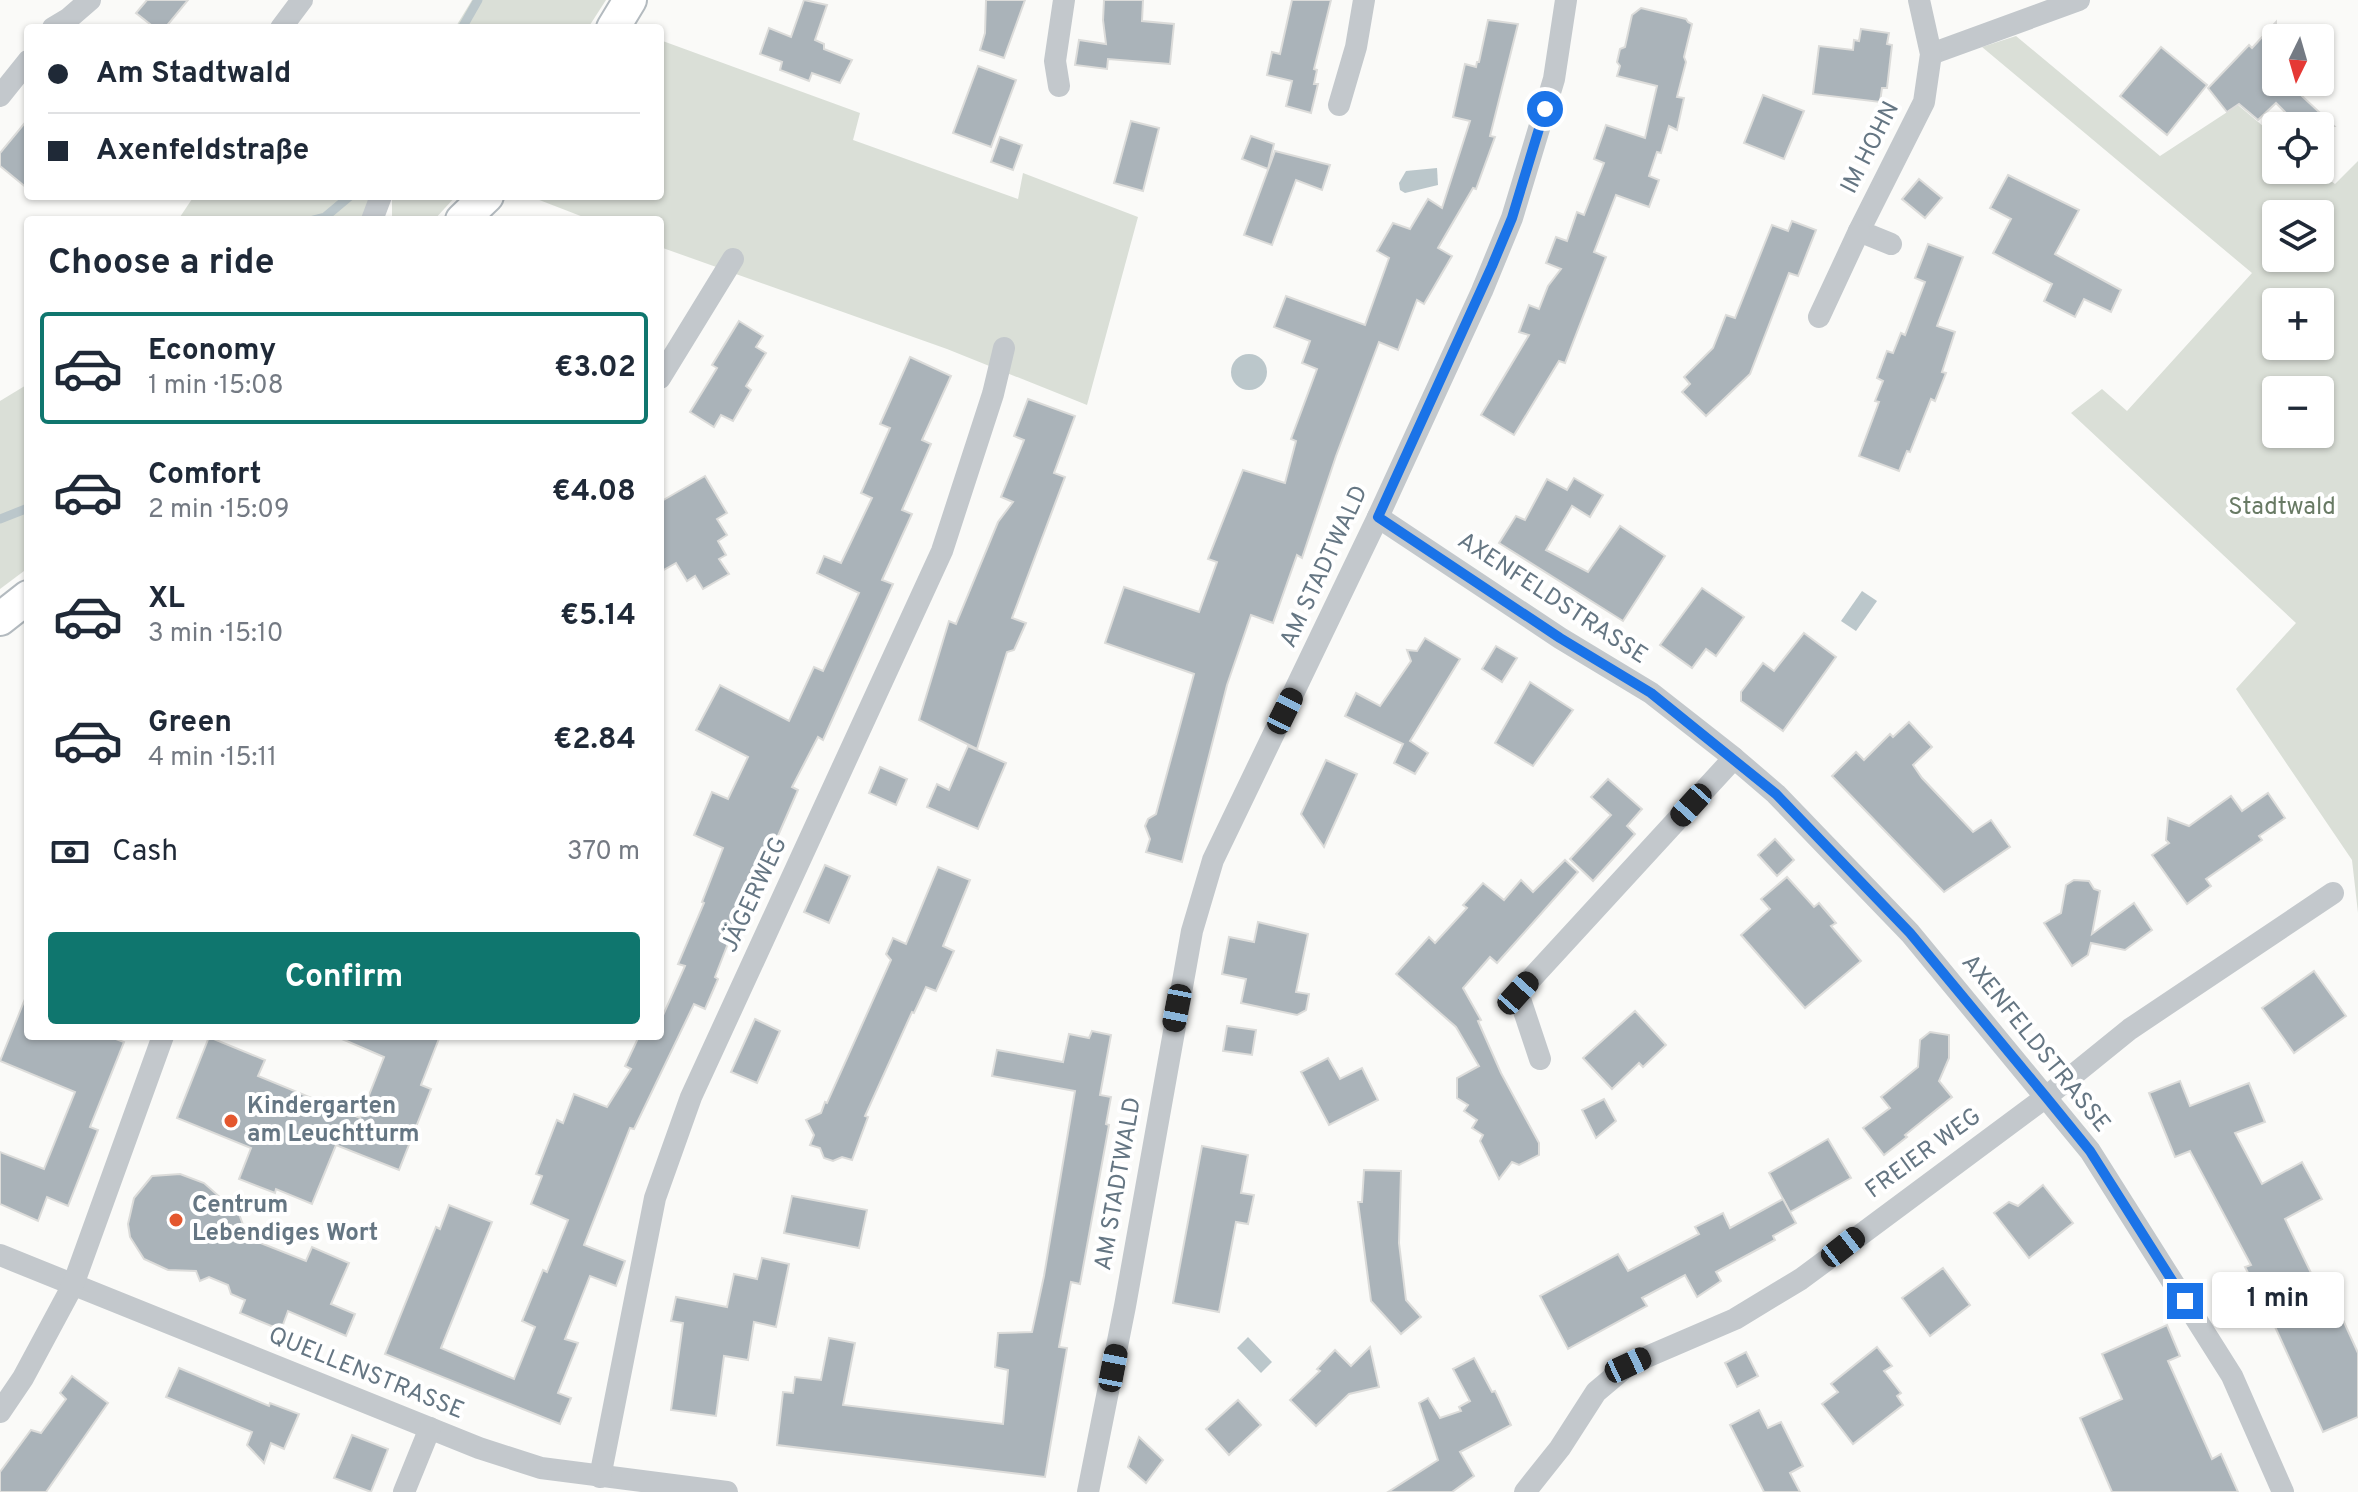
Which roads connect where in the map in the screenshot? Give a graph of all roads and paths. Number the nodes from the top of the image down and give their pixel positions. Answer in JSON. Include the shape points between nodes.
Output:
{"nodes":[{"id":1,"x":90,"y":0,"type":"edge"},
{"id":2,"x":302,"y":0,"type":"edge"},
{"id":3,"x":630,"y":0,"type":"edge"},
{"id":4,"x":1064,"y":0,"type":"edge"},
{"id":5,"x":1364,"y":0,"type":"edge"},
{"id":6,"x":1566,"y":0,"type":"edge"},
{"id":7,"x":1919,"y":0,"type":"edge"},
{"id":8,"x":2079,"y":0,"type":"edge"},
{"id":9,"x":60,"y":24,"type":"edge"},
{"id":10,"x":284,"y":24,"type":"edge"},
{"id":11,"x":615,"y":24,"type":"edge"},
{"id":12,"x":1931,"y":54,"type":"junction"},
{"id":13,"x":24,"y":66,"type":"edge"},
{"id":14,"x":1059,"y":86,"type":"dead end"},
{"id":15,"x":0,"y":96,"type":"edge"},
{"id":16,"x":1339,"y":105,"type":"dead end"},
{"id":17,"x":483,"y":200,"type":"edge"},
{"id":18,"x":466,"y":216,"type":"edge"},
{"id":19,"x":1859,"y":231,"type":"junction"},
{"id":20,"x":1891,"y":244,"type":"dead end"},
{"id":21,"x":733,"y":259,"type":"dead end"},
{"id":22,"x":1819,"y":317,"type":"dead end"},
{"id":23,"x":1004,"y":348,"type":"dead end"},
{"id":24,"x":664,"y":371,"type":"edge"},
{"id":25,"x":1378,"y":517,"type":"junction"},
{"id":26,"x":24,"y":600,"type":"edge"},
{"id":27,"x":0,"y":619,"type":"edge"},
{"id":28,"x":1734,"y":758,"type":"junction"},
{"id":29,"x":2333,"y":893,"type":"dead end"},
{"id":30,"x":162,"y":1040,"type":"edge"},
{"id":31,"x":1540,"y":1059,"type":"dead end"},
{"id":32,"x":2046,"y":1097,"type":"junction"},
{"id":33,"x":0,"y":1255,"type":"edge"},
{"id":34,"x":73,"y":1285,"type":"junction"},
{"id":35,"x":0,"y":1412,"type":"edge"},
{"id":36,"x":430,"y":1428,"type":"junction"},
{"id":37,"x":600,"y":1477,"type":"junction"},
{"id":38,"x":404,"y":1492,"type":"edge"},
{"id":39,"x":727,"y":1492,"type":"edge"},
{"id":40,"x":1088,"y":1492,"type":"edge"},
{"id":41,"x":1525,"y":1492,"type":"edge"},
{"id":42,"x":2283,"y":1492,"type":"edge"}],
"edges":[{"from":1,"to":9,"type":"street"},
{"from":2,"to":10,"type":"street"},
{"from":3,"to":11,"type":"main road"},
{"from":4,"to":14,"type":"street","via":[[1055,61]]},
{"from":5,"to":16,"type":"street"},
{"from":6,"to":25,"type":"street","name":"AM STADTWALD","via":[[1554,79],[1512,218]]},
{"from":7,"to":12,"type":"street","name":"IM HOHN"},
{"from":8,"to":12,"type":"street"},
{"from":12,"to":19,"type":"street","name":"IM HOHN","via":[[1924,102]]},
{"from":13,"to":15,"type":"street"},
{"from":17,"to":18,"type":"main road"},
{"from":19,"to":20,"type":"street","name":"IM HOHN"},
{"from":19,"to":22,"type":"street"},
{"from":21,"to":24,"type":"street"},
{"from":23,"to":37,"type":"street","name":"JÄGERWEG","via":[[942,551],[691,1097],[655,1198]]},
{"from":25,"to":28,"type":"street","name":"AXENFELDSTRASSE","via":[[1651,693]]},
{"from":25,"to":40,"type":"street","name":"AM STADTWALD","via":[[1213,860],[1196,917]]},
{"from":26,"to":27,"type":"main road"},
{"from":28,"to":31,"type":"street","via":[[1518,993]]},
{"from":28,"to":32,"type":"street","name":"AXENFELDSTRASSE","via":[[1776,794],[1910,933]]},
{"from":29,"to":32,"type":"street","name":"FREIER WEG","via":[[2130,1029]]},
{"from":30,"to":34,"type":"street"},
{"from":32,"to":41,"type":"street","name":"FREIER WEG","via":[[1801,1279],[1735,1319],[1628,1365],[1596,1392]]},
{"from":32,"to":42,"type":"street","name":"AXENFELDSTRASSE","via":[[2090,1151],[2232,1376]]},
{"from":33,"to":34,"type":"street","name":"QUELLENSTRASSE"},
{"from":34,"to":35,"type":"street"},
{"from":34,"to":36,"type":"street","name":"QUELLENSTRASSE"},
{"from":36,"to":37,"type":"street","name":"QUELLENSTRASSE","via":[[541,1468]]},
{"from":36,"to":38,"type":"street"},
{"from":37,"to":39,"type":"street","name":"QUELLENSTRASSE"}]}
